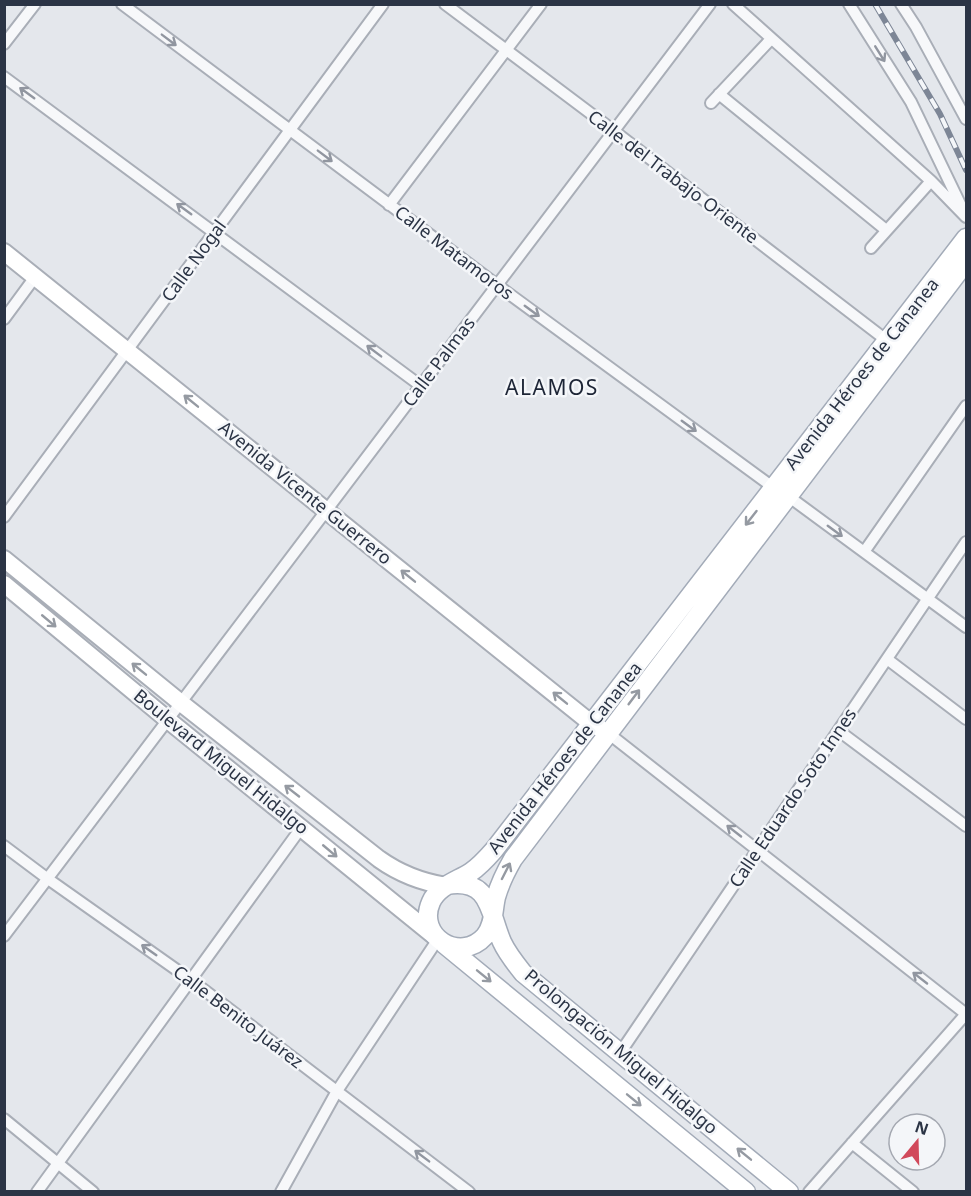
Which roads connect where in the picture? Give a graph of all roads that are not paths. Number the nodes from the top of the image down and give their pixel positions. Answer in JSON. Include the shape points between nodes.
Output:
{"nodes":[{"id":1,"x":35,"y":4,"type":"edge"},
{"id":2,"x":122,"y":4,"type":"edge"},
{"id":3,"x":384,"y":4,"type":"edge"},
{"id":4,"x":445,"y":4,"type":"edge"},
{"id":5,"x":541,"y":4,"type":"edge"},
{"id":6,"x":710,"y":4,"type":"edge"},
{"id":7,"x":733,"y":4,"type":"edge"},
{"id":8,"x":849,"y":4,"type":"edge"},
{"id":9,"x":901,"y":4,"type":"edge"},
{"id":10,"x":771,"y":39,"type":"junction"},
{"id":11,"x":4,"y":44,"type":"edge"},
{"id":12,"x":506,"y":51,"type":"junction"},
{"id":13,"x":4,"y":77,"type":"edge"},
{"id":14,"x":966,"y":119,"type":"edge"},
{"id":15,"x":290,"y":130,"type":"junction"},
{"id":16,"x":614,"y":131,"type":"junction"},
{"id":17,"x":931,"y":181,"type":"junction"},
{"id":18,"x":389,"y":205,"type":"junction"},
{"id":19,"x":966,"y":216,"type":"edge"},
{"id":20,"x":886,"y":230,"type":"junction"},
{"id":21,"x":215,"y":232,"type":"junction"},
{"id":22,"x":966,"y":238,"type":"edge"},
{"id":23,"x":871,"y":248,"type":"dead end"},
{"id":24,"x":4,"y":252,"type":"edge"},
{"id":25,"x":966,"y":262,"type":"edge"},
{"id":26,"x":35,"y":277,"type":"junction"},
{"id":27,"x":497,"y":285,"type":"junction"},
{"id":28,"x":4,"y":319,"type":"edge"},
{"id":29,"x":894,"y":346,"type":"junction"},
{"id":30,"x":128,"y":350,"type":"junction"},
{"id":31,"x":421,"y":386,"type":"junction"},
{"id":32,"x":966,"y":406,"type":"edge"},
{"id":33,"x":781,"y":492,"type":"junction"},
{"id":34,"x":327,"y":511,"type":"junction"},
{"id":35,"x":4,"y":517,"type":"edge"},
{"id":36,"x":966,"y":542,"type":"edge"},
{"id":37,"x":864,"y":552,"type":"junction"},
{"id":38,"x":4,"y":559,"type":"edge"},
{"id":39,"x":4,"y":584,"type":"edge"},
{"id":40,"x":928,"y":599,"type":"junction"},
{"id":41,"x":966,"y":627,"type":"edge"},
{"id":42,"x":887,"y":659,"type":"junction"},
{"id":43,"x":181,"y":703,"type":"junction"},
{"id":44,"x":966,"y":718,"type":"edge"},
{"id":45,"x":168,"y":720,"type":"junction"},
{"id":46,"x":600,"y":728,"type":"junction"},
{"id":47,"x":839,"y":731,"type":"junction"},
{"id":48,"x":966,"y":826,"type":"edge"},
{"id":49,"x":302,"y":828,"type":"junction"},
{"id":50,"x":4,"y":846,"type":"edge"},
{"id":51,"x":758,"y":850,"type":"junction"},
{"id":52,"x":379,"y":859,"type":"junction"},
{"id":53,"x":48,"y":879,"type":"junction"},
{"id":54,"x":364,"y":880,"type":"junction"},
{"id":55,"x":446,"y":885,"type":"junction"},
{"id":56,"x":493,"y":913,"type":"junction"},
{"id":57,"x":4,"y":936,"type":"edge"},
{"id":58,"x":438,"y":939,"type":"junction"},
{"id":59,"x":191,"y":980,"type":"junction"},
{"id":60,"x":966,"y":1014,"type":"edge"},
{"id":61,"x":620,"y":1053,"type":"junction"},
{"id":62,"x":337,"y":1091,"type":"junction"},
{"id":63,"x":4,"y":1119,"type":"edge"},
{"id":64,"x":852,"y":1143,"type":"junction"},
{"id":65,"x":58,"y":1162,"type":"junction"},
{"id":66,"x":37,"y":1191,"type":"edge"},
{"id":67,"x":93,"y":1191,"type":"edge"},
{"id":68,"x":281,"y":1191,"type":"edge"},
{"id":69,"x":469,"y":1191,"type":"edge"},
{"id":70,"x":746,"y":1191,"type":"edge"},
{"id":71,"x":789,"y":1191,"type":"edge"},
{"id":72,"x":809,"y":1191,"type":"edge"},
{"id":73,"x":913,"y":1191,"type":"edge"}],
"edges":[{"from":1,"to":11,"type":"street"},
{"from":2,"to":15,"type":"street","name":"Calle Matamoros","one_way":true},
{"from":3,"to":15,"type":"street","name":"Calle Nogal"},
{"from":4,"to":12,"type":"street","name":"Calle del Trabajo Oriente"},
{"from":5,"to":12,"type":"street"},
{"from":6,"to":16,"type":"street","name":"Calle Palmas"},
{"from":7,"to":10,"type":"street"},
{"from":8,"to":19,"type":"street","one_way":true,"via":[[910,102]]},
{"from":9,"to":14,"type":"street"},
{"from":10,"to":17,"type":"street"},
{"from":10,"to":20,"type":"street","via":[[715,99]]},
{"from":12,"to":16,"type":"street","name":"Calle del Trabajo Oriente"},
{"from":12,"to":18,"type":"street"},
{"from":21,"to":13,"type":"street","one_way":true},
{"from":15,"to":18,"type":"street","name":"Calle Matamoros","one_way":true},
{"from":15,"to":21,"type":"street","name":"Calle Nogal"},
{"from":16,"to":27,"type":"street","name":"Calle Palmas"},
{"from":16,"to":29,"type":"street","name":"Calle del Trabajo Oriente"},
{"from":17,"to":19,"type":"street"},
{"from":17,"to":20,"type":"street"},
{"from":18,"to":27,"type":"street","name":"Calle Matamoros"},
{"from":20,"to":23,"type":"street"},
{"from":21,"to":30,"type":"street","name":"Calle Nogal"},
{"from":31,"to":21,"type":"street","one_way":true},
{"from":22,"to":29,"type":"main road","name":"Avenida Héroes de Cananea"},
{"from":24,"to":26,"type":"street","name":"Avenida Vicente Guerrero"},
{"from":25,"to":29,"type":"main road","name":"Avenida Héroes de Cananea"},
{"from":26,"to":28,"type":"street"},
{"from":26,"to":30,"type":"street","name":"Avenida Vicente Guerrero"},
{"from":27,"to":31,"type":"street","name":"Calle Palmas"},
{"from":27,"to":33,"type":"street","name":"Calle Matamoros","one_way":true},
{"from":29,"to":33,"type":"main road","name":"Avenida Héroes de Cananea"},
{"from":34,"to":30,"type":"street","name":"Avenida Vicente Guerrero","one_way":true},
{"from":30,"to":35,"type":"street","name":"Calle Nogal"},
{"from":31,"to":34,"type":"street","name":"Calle Palmas"},
{"from":32,"to":37,"type":"street"},
{"from":33,"to":37,"type":"street","name":"Calle Matamoros","one_way":true},
{"from":33,"to":46,"type":"main road","name":"Avenida Héroes de Cananea"},
{"from":34,"to":43,"type":"street","name":"Calle Palmas"},
{"from":46,"to":34,"type":"street","name":"Avenida Vicente Guerrero","one_way":true},
{"from":36,"to":40,"type":"street","name":"Calle Eduardo Soto Innes"},
{"from":37,"to":40,"type":"street","name":"Calle Matamoros"},
{"from":43,"to":38,"type":"street","name":"Boulevard Miguel Hidalgo","one_way":true},
{"from":39,"to":45,"type":"street","name":"Boulevard Miguel Hidalgo","one_way":true},
{"from":40,"to":41,"type":"street","name":"Calle Matamoros"},
{"from":40,"to":42,"type":"street","name":"Calle Eduardo Soto Innes"},
{"from":42,"to":44,"type":"street"},
{"from":42,"to":47,"type":"street","name":"Calle Eduardo Soto Innes"},
{"from":43,"to":45,"type":"street","name":"Calle Palmas"},
{"from":52,"to":43,"type":"street","name":"Boulevard Miguel Hidalgo","one_way":true},
{"from":45,"to":49,"type":"street","name":"Boulevard Miguel Hidalgo"},
{"from":45,"to":53,"type":"street","name":"Calle Palmas"},
{"from":51,"to":46,"type":"street","one_way":true},
{"from":46,"to":55,"type":"main road","name":"Avenida Héroes de Cananea","via":[[494,850],[473,871]]},
{"from":56,"to":46,"type":"main road","name":"Avenida Héroes de Cananea","one_way":true,"via":[[500,885],[513,859]]},
{"from":47,"to":48,"type":"street"},
{"from":47,"to":51,"type":"street","name":"Calle Eduardo Soto Innes"},
{"from":49,"to":54,"type":"street","name":"Boulevard Miguel Hidalgo","one_way":true},
{"from":49,"to":59,"type":"street"},
{"from":50,"to":53,"type":"street","name":"Calle Benito Juárez"},
{"from":60,"to":51,"type":"street","one_way":true},
{"from":51,"to":61,"type":"street","name":"Calle Eduardo Soto Innes"},
{"from":52,"to":54,"type":"street"},
{"from":52,"to":55,"type":"street","name":"Boulevard Miguel Hidalgo","via":[[418,880]]},
{"from":53,"to":57,"type":"street","name":"Calle Palmas"},
{"from":59,"to":53,"type":"street","name":"Calle Benito Juárez","one_way":true},
{"from":54,"to":58,"type":"street","name":"Boulevard Miguel Hidalgo"},
{"from":55,"to":56,"type":"main road","name":"Prolongación Miguel Hidalgo","via":[[476,889],[490,903]]},
{"from":55,"to":58,"type":"main road","name":"Avenida Héroes de Cananea","via":[[431,900],[428,910],[428,921]]},
{"from":56,"to":58,"type":"main road","name":"Avenida Héroes de Cananea","via":[[492,924],[479,942],[458,948]]},
{"from":56,"to":61,"type":"main road","name":"Prolongación Miguel Hidalgo","via":[[503,945],[523,973]]},
{"from":58,"to":62,"type":"street"},
{"from":58,"to":70,"type":"main road","name":"Prolongación Miguel Hidalgo","one_way":true},
{"from":59,"to":62,"type":"street","name":"Calle Benito Juárez"},
{"from":59,"to":65,"type":"street"},
{"from":60,"to":64,"type":"street"},
{"from":71,"to":61,"type":"main road","name":"Prolongación Miguel Hidalgo","one_way":true},
{"from":62,"to":68,"type":"street"},
{"from":69,"to":62,"type":"street","name":"Calle Benito Juárez","one_way":true},
{"from":63,"to":65,"type":"street"},
{"from":64,"to":72,"type":"street"},
{"from":64,"to":73,"type":"street"},
{"from":65,"to":66,"type":"street"},
{"from":65,"to":67,"type":"street"}]}
